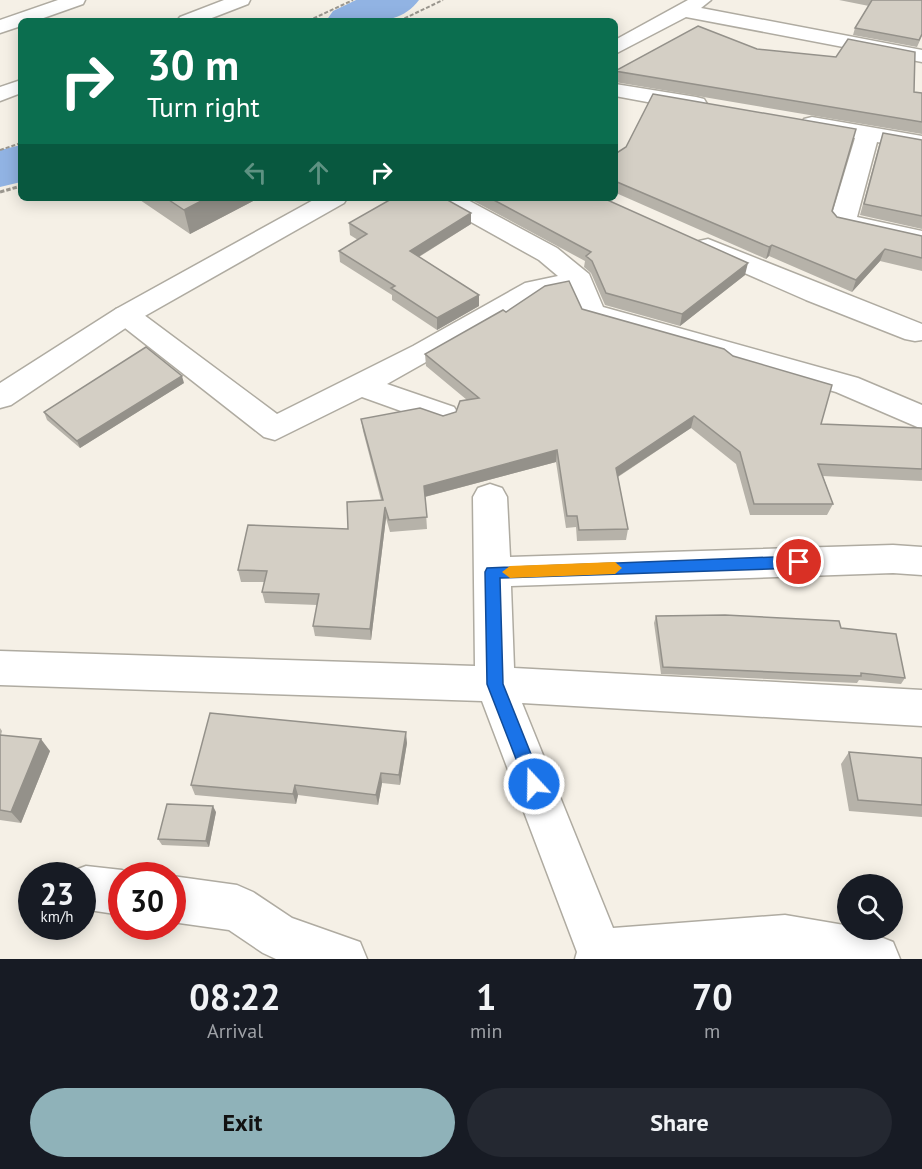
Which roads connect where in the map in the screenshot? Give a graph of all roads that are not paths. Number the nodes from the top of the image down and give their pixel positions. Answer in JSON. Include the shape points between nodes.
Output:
{"nodes":[{"id":1,"x":76,"y":0,"type":"edge"},
{"id":2,"x":702,"y":0,"type":"edge"},
{"id":3,"x":227,"y":2,"type":"edge"},
{"id":4,"x":685,"y":11,"type":"junction"},
{"id":5,"x":25,"y":18,"type":"edge"},
{"id":6,"x":193,"y":18,"type":"edge"},
{"id":7,"x":18,"y":21,"type":"edge"},
{"id":8,"x":0,"y":27,"type":"edge"},
{"id":9,"x":618,"y":46,"type":"edge"},
{"id":10,"x":922,"y":56,"type":"edge"},
{"id":11,"x":18,"y":87,"type":"edge"},
{"id":12,"x":618,"y":91,"type":"edge"},
{"id":13,"x":0,"y":94,"type":"edge"},
{"id":14,"x":718,"y":108,"type":"edge"},
{"id":15,"x":788,"y":120,"type":"edge"},
{"id":16,"x":868,"y":133,"type":"junction"},
{"id":17,"x":922,"y":143,"type":"edge"},
{"id":18,"x":330,"y":201,"type":"edge"},
{"id":19,"x":452,"y":201,"type":"edge"},
{"id":20,"x":682,"y":236,"type":"edge"},
{"id":21,"x":922,"y":239,"type":"edge"},
{"id":22,"x":579,"y":280,"type":"junction"},
{"id":23,"x":126,"y":315,"type":"junction"},
{"id":24,"x":915,"y":332,"type":"dead end"},
{"id":25,"x":361,"y":386,"type":"junction"},
{"id":26,"x":0,"y":397,"type":"edge"},
{"id":27,"x":442,"y":415,"type":"edge"},
{"id":28,"x":922,"y":418,"type":"edge"},
{"id":29,"x":490,"y":497,"type":"dead end"},
{"id":30,"x":922,"y":561,"type":"edge"},
{"id":31,"x":493,"y":572,"type":"junction"},
{"id":32,"x":0,"y":668,"type":"edge"},
{"id":33,"x":495,"y":684,"type":"junction"},
{"id":34,"x":922,"y":708,"type":"edge"},
{"id":35,"x":186,"y":901,"type":"edge"},
{"id":36,"x":599,"y":955,"type":"edge"},
{"id":37,"x":343,"y":959,"type":"edge"},
{"id":38,"x":876,"y":959,"type":"edge"}],
"edges":[{"from":1,"to":5,"type":"street"},
{"from":2,"to":4,"type":"street"},
{"from":3,"to":6,"type":"street"},
{"from":4,"to":9,"type":"street"},
{"from":4,"to":10,"type":"street"},
{"from":7,"to":8,"type":"street"},
{"from":11,"to":13,"type":"street"},
{"from":12,"to":14,"type":"street"},
{"from":15,"to":16,"type":"street"},
{"from":16,"to":17,"type":"street"},
{"from":16,"to":21,"type":"street","via":[[843,221]]},
{"from":18,"to":23,"type":"street"},
{"from":19,"to":22,"type":"street","via":[[549,254]]},
{"from":20,"to":24,"type":"street"},
{"from":22,"to":25,"type":"street","via":[[535,289]]},
{"from":22,"to":28,"type":"street","via":[[591,313],[847,385]]},
{"from":23,"to":25,"type":"street","via":[[275,429]]},
{"from":23,"to":26,"type":"street"},
{"from":25,"to":27,"type":"street"},
{"from":29,"to":31,"type":"street"},
{"from":30,"to":31,"type":"street"},
{"from":31,"to":33,"type":"street"},
{"from":32,"to":33,"type":"street"},
{"from":33,"to":34,"type":"street"},
{"from":33,"to":36,"type":"street"},
{"from":35,"to":37,"type":"street","via":[[237,908],[279,937]]},
{"from":36,"to":38,"type":"street","via":[[785,938],[844,948]]}]}
